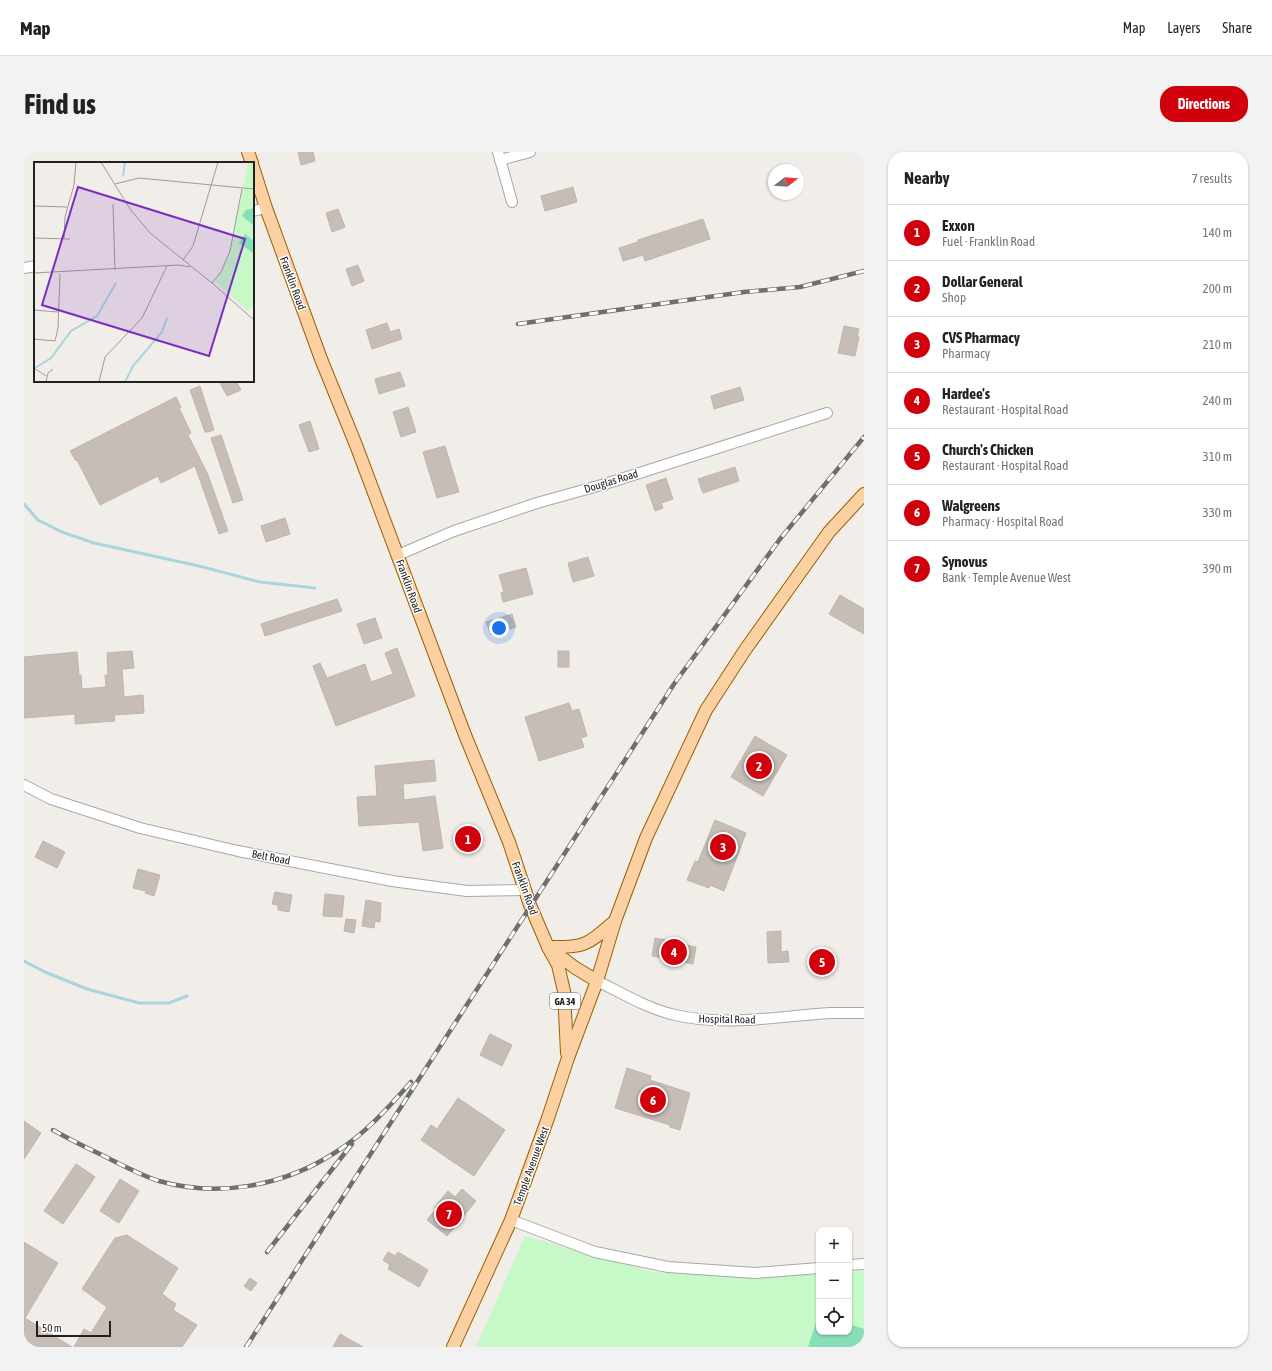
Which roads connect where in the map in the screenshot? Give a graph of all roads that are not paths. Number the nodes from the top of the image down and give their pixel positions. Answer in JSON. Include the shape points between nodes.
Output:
{"nodes":[{"id":1,"x":248,"y":152,"type":"edge"},
{"id":2,"x":530,"y":152,"type":"edge"},
{"id":3,"x":499,"y":156,"type":"edge"},
{"id":4,"x":252,"y":162,"type":"edge"},
{"id":5,"x":254,"y":170,"type":"edge"},
{"id":6,"x":512,"y":202,"type":"dead end"},
{"id":7,"x":266,"y":208,"type":"junction"},
{"id":8,"x":254,"y":211,"type":"edge"},
{"id":9,"x":34,"y":266,"type":"edge"},
{"id":10,"x":24,"y":268,"type":"edge"},
{"id":11,"x":827,"y":413,"type":"dead end"},
{"id":12,"x":864,"y":494,"type":"edge"},
{"id":13,"x":398,"y":555,"type":"junction"},
{"id":14,"x":24,"y":785,"type":"edge"},
{"id":15,"x":525,"y":890,"type":"junction"},
{"id":16,"x":615,"y":921,"type":"junction"},
{"id":17,"x":548,"y":947,"type":"junction"},
{"id":18,"x":597,"y":981,"type":"junction"},
{"id":19,"x":864,"y":1014,"type":"edge"},
{"id":20,"x":568,"y":1058,"type":"junction"},
{"id":21,"x":511,"y":1220,"type":"junction"},
{"id":22,"x":864,"y":1264,"type":"edge"},
{"id":23,"x":852,"y":1265,"type":"edge"},
{"id":24,"x":816,"y":1268,"type":"edge"},
{"id":25,"x":453,"y":1347,"type":"edge"}],
"edges":[{"from":1,"to":4,"type":"main road"},
{"from":2,"to":3,"type":"street"},
{"from":3,"to":6,"type":"street"},
{"from":5,"to":7,"type":"main road","name":"Franklin Road","number":"GA 34"},
{"from":7,"to":8,"type":"street"},
{"from":7,"to":13,"type":"main road","name":"Franklin Road","number":"GA 34","via":[[321,359]]},
{"from":9,"to":10,"type":"street"},
{"from":11,"to":13,"type":"street","name":"Douglas Road","via":[[605,484],[537,502],[454,531]]},
{"from":12,"to":16,"type":"main road","name":"Temple Avenue West","via":[[829,532],[745,650],[706,710],[646,838]]},
{"from":13,"to":15,"type":"main road","name":"Franklin Road","number":"GA 34","via":[[465,735],[509,842]]},
{"from":14,"to":15,"type":"street","name":"Belt Road","via":[[52,799],[140,828],[238,851],[414,884],[467,891]]},
{"from":15,"to":17,"type":"main road","name":"Franklin Road","number":"GA 34"},
{"from":16,"to":17,"type":"main road","via":[[584,944],[568,948]]},
{"from":16,"to":18,"type":"main road","name":"Temple Avenue West"},
{"from":17,"to":18,"type":"main road"},
{"from":17,"to":20,"type":"main road","number":"GA 34","via":[[558,965],[564,991]]},
{"from":18,"to":19,"type":"street","name":"Hospital Road","via":[[638,1002],[673,1014],[707,1020],[747,1020],[832,1013]]},
{"from":18,"to":20,"type":"main road","name":"Temple Avenue West"},
{"from":20,"to":21,"type":"main road","name":"Temple Avenue West"},
{"from":21,"to":24,"type":"street","via":[[594,1252],[668,1267],[755,1272]]},
{"from":21,"to":25,"type":"main road","name":"Temple Avenue West"},
{"from":22,"to":23,"type":"street"}]}
